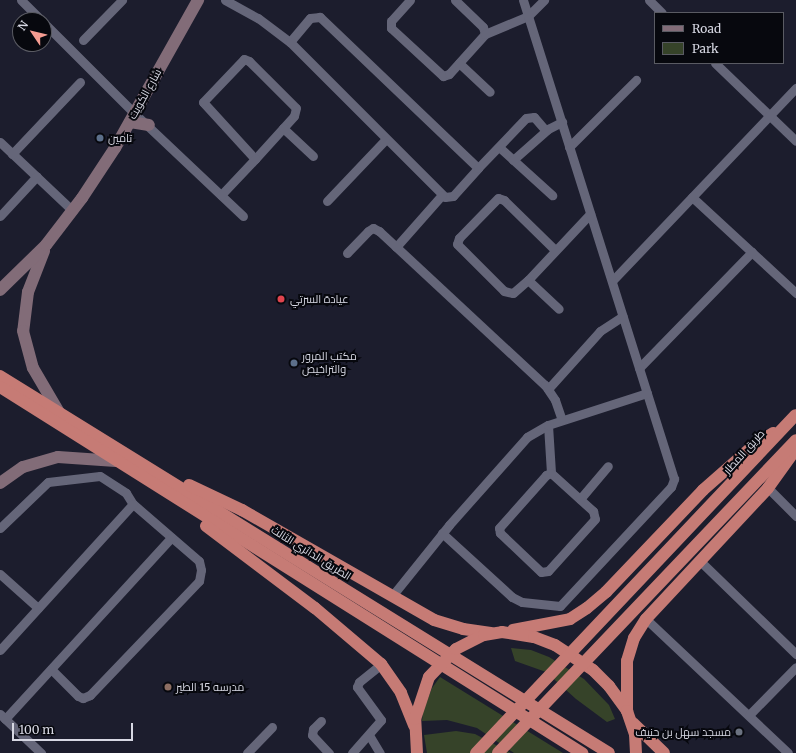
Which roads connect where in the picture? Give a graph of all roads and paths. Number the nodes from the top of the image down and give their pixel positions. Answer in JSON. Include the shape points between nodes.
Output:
{"nodes":[{"id":1,"x":21,"y":0,"type":"edge"},
{"id":2,"x":122,"y":0,"type":"edge"},
{"id":3,"x":198,"y":0,"type":"edge"},
{"id":4,"x":225,"y":0,"type":"edge"},
{"id":5,"x":410,"y":0,"type":"edge"},
{"id":6,"x":455,"y":0,"type":"edge"},
{"id":7,"x":523,"y":0,"type":"edge"},
{"id":8,"x":544,"y":0,"type":"edge"},
{"id":9,"x":649,"y":0,"type":"edge"},
{"id":10,"x":33,"y":12,"type":"edge"},
{"id":11,"x":661,"y":12,"type":"edge"},
{"id":12,"x":528,"y":16,"type":"junction"},
{"id":13,"x":52,"y":32,"type":"edge"},
{"id":14,"x":485,"y":34,"type":"junction"},
{"id":15,"x":82,"y":40,"type":"dead end"},
{"id":16,"x":290,"y":42,"type":"junction"},
{"id":17,"x":459,"y":63,"type":"junction"},
{"id":18,"x":716,"y":64,"type":"edge"},
{"id":19,"x":636,"y":80,"type":"dead end"},
{"id":20,"x":80,"y":82,"type":"dead end"},
{"id":21,"x":796,"y":88,"type":"edge"},
{"id":22,"x":490,"y":92,"type":"dead end"},
{"id":23,"x":770,"y":116,"type":"junction"},
{"id":24,"x":132,"y":118,"type":"junction"},
{"id":25,"x":562,"y":122,"type":"junction"},
{"id":26,"x":149,"y":125,"type":"joint"},
{"id":27,"x":283,"y":128,"type":"junction"},
{"id":28,"x":546,"y":131,"type":"junction"},
{"id":29,"x":385,"y":140,"type":"junction"},
{"id":30,"x":796,"y":141,"type":"edge"},
{"id":31,"x":0,"y":142,"type":"edge"},
{"id":32,"x":499,"y":146,"type":"junction"},
{"id":33,"x":570,"y":147,"type":"junction"},
{"id":34,"x":12,"y":154,"type":"junction"},
{"id":35,"x":313,"y":156,"type":"dead end"},
{"id":36,"x":255,"y":159,"type":"junction"},
{"id":37,"x":513,"y":160,"type":"junction"},
{"id":38,"x":478,"y":168,"type":"junction"},
{"id":39,"x":37,"y":176,"type":"junction"},
{"id":40,"x":221,"y":195,"type":"junction"},
{"id":41,"x":442,"y":195,"type":"junction"},
{"id":42,"x":552,"y":195,"type":"dead end"},
{"id":43,"x":692,"y":196,"type":"junction"},
{"id":44,"x":327,"y":201,"type":"dead end"},
{"id":45,"x":73,"y":211,"type":"junction"},
{"id":46,"x":590,"y":214,"type":"junction"},
{"id":47,"x":0,"y":216,"type":"edge"},
{"id":48,"x":243,"y":216,"type":"dead end"},
{"id":49,"x":46,"y":245,"type":"junction"},
{"id":50,"x":396,"y":247,"type":"junction"},
{"id":51,"x":555,"y":250,"type":"junction"},
{"id":52,"x":752,"y":252,"type":"junction"},
{"id":53,"x":347,"y":253,"type":"dead end"},
{"id":54,"x":528,"y":280,"type":"junction"},
{"id":55,"x":612,"y":281,"type":"junction"},
{"id":56,"x":0,"y":290,"type":"edge"},
{"id":57,"x":796,"y":294,"type":"edge"},
{"id":58,"x":559,"y":309,"type":"dead end"},
{"id":59,"x":623,"y":316,"type":"junction"},
{"id":60,"x":640,"y":368,"type":"junction"},
{"id":61,"x":0,"y":376,"type":"edge"},
{"id":62,"x":0,"y":387,"type":"edge"},
{"id":63,"x":548,"y":389,"type":"junction"},
{"id":64,"x":648,"y":393,"type":"junction"},
{"id":65,"x":60,"y":415,"type":"junction"},
{"id":66,"x":796,"y":415,"type":"edge"},
{"id":67,"x":562,"y":420,"type":"junction"},
{"id":68,"x":548,"y":425,"type":"junction"},
{"id":69,"x":784,"y":427,"type":"junction"},
{"id":70,"x":796,"y":440,"type":"edge"},
{"id":71,"x":796,"y":449,"type":"edge"},
{"id":72,"x":116,"y":461,"type":"junction"},
{"id":73,"x":608,"y":466,"type":"dead end"},
{"id":74,"x":551,"y":473,"type":"junction"},
{"id":75,"x":162,"y":474,"type":"junction"},
{"id":76,"x":0,"y":483,"type":"edge"},
{"id":77,"x":768,"y":488,"type":"junction"},
{"id":78,"x":166,"y":493,"type":"junction"},
{"id":79,"x":580,"y":499,"type":"junction"},
{"id":80,"x":133,"y":504,"type":"junction"},
{"id":81,"x":796,"y":516,"type":"edge"},
{"id":82,"x":0,"y":528,"type":"edge"},
{"id":83,"x":442,"y":533,"type":"junction"},
{"id":84,"x":171,"y":538,"type":"junction"},
{"id":85,"x":700,"y":561,"type":"junction"},
{"id":86,"x":0,"y":574,"type":"edge"},
{"id":87,"x":392,"y":596,"type":"junction"},
{"id":88,"x":38,"y":608,"type":"junction"},
{"id":89,"x":646,"y":619,"type":"junction"},
{"id":90,"x":497,"y":633,"type":"junction"},
{"id":91,"x":0,"y":650,"type":"edge"},
{"id":92,"x":796,"y":654,"type":"edge"},
{"id":93,"x":381,"y":664,"type":"junction"},
{"id":94,"x":796,"y":667,"type":"edge"},
{"id":95,"x":51,"y":670,"type":"junction"},
{"id":96,"x":749,"y":715,"type":"junction"},
{"id":97,"x":3,"y":716,"type":"edge"},
{"id":98,"x":629,"y":716,"type":"junction"},
{"id":99,"x":322,"y":721,"type":"dead end"},
{"id":100,"x":272,"y":727,"type":"dead end"},
{"id":101,"x":414,"y":731,"type":"junction"},
{"id":102,"x":369,"y":735,"type":"junction"},
{"id":103,"x":636,"y":747,"type":"edge"},
{"id":104,"x":41,"y":753,"type":"edge"},
{"id":105,"x":247,"y":753,"type":"edge"},
{"id":106,"x":329,"y":753,"type":"edge"},
{"id":107,"x":352,"y":753,"type":"edge"},
{"id":108,"x":380,"y":753,"type":"edge"},
{"id":109,"x":412,"y":753,"type":"edge"},
{"id":110,"x":417,"y":753,"type":"edge"},
{"id":111,"x":476,"y":753,"type":"edge"},
{"id":112,"x":498,"y":753,"type":"edge"},
{"id":113,"x":582,"y":753,"type":"edge"},
{"id":114,"x":609,"y":753,"type":"edge"},
{"id":115,"x":664,"y":753,"type":"edge"},
{"id":116,"x":788,"y":753,"type":"edge"}],
"edges":[{"from":1,"to":10,"type":"street"},
{"from":2,"to":15,"type":"street"},
{"from":3,"to":24,"type":"main road","name":"شارع الكويت"},
{"from":4,"to":16,"type":"street","via":[[258,18]]},
{"from":5,"to":17,"type":"street","via":[[392,21],[393,30],[440,75],[446,76]]},
{"from":6,"to":14,"type":"street","via":[[484,27]]},
{"from":7,"to":12,"type":"street"},
{"from":8,"to":12,"type":"street"},
{"from":9,"to":11,"type":"street"},
{"from":12,"to":14,"type":"street"},
{"from":12,"to":25,"type":"street"},
{"from":13,"to":24,"type":"street"},
{"from":14,"to":17,"type":"street"},
{"from":16,"to":29,"type":"street"},
{"from":16,"to":38,"type":"street","via":[[310,18],[320,17]]},
{"from":17,"to":22,"type":"street"},
{"from":18,"to":23,"type":"street"},
{"from":19,"to":33,"type":"street"},
{"from":20,"to":34,"type":"street"},
{"from":21,"to":23,"type":"street"},
{"from":23,"to":30,"type":"street"},
{"from":23,"to":43,"type":"street"},
{"from":24,"to":26,"type":"main road"},
{"from":24,"to":45,"type":"main road","name":"شارع الكويت"},
{"from":25,"to":28,"type":"street"},
{"from":25,"to":33,"type":"street"},
{"from":26,"to":40,"type":"street"},
{"from":27,"to":35,"type":"street"},
{"from":27,"to":36,"type":"street"},
{"from":27,"to":36,"type":"street","via":[[294,116],[296,108],[249,60],[240,61],[203,102]]},
{"from":28,"to":32,"type":"street","via":[[534,117],[528,117]]},
{"from":28,"to":37,"type":"street"},
{"from":29,"to":41,"type":"street"},
{"from":29,"to":44,"type":"street"},
{"from":31,"to":34,"type":"street"},
{"from":32,"to":37,"type":"street"},
{"from":32,"to":38,"type":"street"},
{"from":33,"to":46,"type":"street"},
{"from":34,"to":39,"type":"street"},
{"from":36,"to":40,"type":"street"},
{"from":37,"to":42,"type":"street"},
{"from":38,"to":41,"type":"street","via":[[450,197]]},
{"from":39,"to":45,"type":"street"},
{"from":39,"to":47,"type":"street"},
{"from":40,"to":48,"type":"street"},
{"from":41,"to":50,"type":"street"},
{"from":43,"to":52,"type":"street"},
{"from":43,"to":55,"type":"street"},
{"from":45,"to":49,"type":"main road","name":"شارع الكويت"},
{"from":46,"to":51,"type":"street"},
{"from":46,"to":55,"type":"street"},
{"from":49,"to":56,"type":"main road","name":"شارع الكويت"},
{"from":49,"to":65,"type":"main road","name":"شارع الكويت","via":[[28,292],[23,330],[33,368]]},
{"from":50,"to":53,"type":"street","via":[[373,228]]},
{"from":50,"to":63,"type":"street"},
{"from":51,"to":54,"type":"street"},
{"from":51,"to":54,"type":"street","via":[[504,200],[498,198],[459,238],[457,244],[460,249],[504,291],[513,293]]},
{"from":52,"to":57,"type":"street"},
{"from":52,"to":60,"type":"street"},
{"from":54,"to":58,"type":"street"},
{"from":55,"to":59,"type":"street"},
{"from":59,"to":60,"type":"street"},
{"from":59,"to":63,"type":"street","via":[[600,331]]},
{"from":60,"to":64,"type":"street"},
{"from":61,"to":65,"type":"highway","name":"الطريق الدائري الثالث"},
{"from":62,"to":72,"type":"highway"},
{"from":63,"to":67,"type":"street"},
{"from":64,"to":67,"type":"street"},
{"from":64,"to":83,"type":"street","via":[[673,474],[673,483],[565,603],[550,607],[522,602],[512,597]]},
{"from":65,"to":75,"type":"highway","name":"الطريق الدائري الثالث"},
{"from":66,"to":69,"type":"highway","name":"طريق المطار"},
{"from":67,"to":68,"type":"street"},
{"from":68,"to":74,"type":"street"},
{"from":68,"to":83,"type":"street","via":[[521,442]]},
{"from":69,"to":90,"type":"highway","via":[[753,446],[713,480],[606,592],[587,608],[564,620]]},
{"from":69,"to":111,"type":"highway","name":"طريق المطار"},
{"from":70,"to":112,"type":"highway"},
{"from":71,"to":77,"type":"highway"},
{"from":72,"to":76,"type":"main road","via":[[58,457],[23,467]]},
{"from":72,"to":78,"type":"highway"},
{"from":73,"to":79,"type":"street"},
{"from":74,"to":79,"type":"street"},
{"from":74,"to":79,"type":"street","via":[[546,475],[499,528],[500,533],[541,572],[548,571],[593,522],[593,511]]},
{"from":75,"to":87,"type":"highway","via":[[242,510]]},
{"from":75,"to":114,"type":"highway","name":"الطريق الدائري الثالث"},
{"from":77,"to":81,"type":"street"},
{"from":77,"to":85,"type":"highway"},
{"from":78,"to":93,"type":"highway","via":[[345,632]]},
{"from":78,"to":113,"type":"highway"},
{"from":80,"to":82,"type":"street","via":[[126,493],[100,476],[59,479],[39,488]]},
{"from":80,"to":84,"type":"street"},
{"from":80,"to":88,"type":"street"},
{"from":83,"to":87,"type":"street"},
{"from":84,"to":95,"type":"street"},
{"from":84,"to":95,"type":"street","via":[[199,561],[199,581],[90,695],[83,698],[78,696]]},
{"from":85,"to":89,"type":"highway"},
{"from":85,"to":92,"type":"street"},
{"from":86,"to":88,"type":"street"},
{"from":87,"to":90,"type":"highway","via":[[445,625]]},
{"from":88,"to":91,"type":"street"},
{"from":89,"to":96,"type":"street"},
{"from":89,"to":98,"type":"highway","via":[[634,638],[627,661]]},
{"from":90,"to":98,"type":"highway","via":[[534,637],[574,656],[609,686]]},
{"from":90,"to":101,"type":"highway","via":[[474,638],[450,654],[430,676],[422,695]]},
{"from":93,"to":101,"type":"highway","via":[[401,693]]},
{"from":93,"to":102,"type":"street","via":[[357,684],[358,690],[382,720]]},
{"from":94,"to":96,"type":"street"},
{"from":95,"to":97,"type":"street"},
{"from":96,"to":116,"type":"street"},
{"from":97,"to":104,"type":"street"},
{"from":98,"to":103,"type":"highway"},
{"from":98,"to":115,"type":"highway"},
{"from":99,"to":106,"type":"street","via":[[313,729],[312,735]]},
{"from":100,"to":105,"type":"street"},
{"from":101,"to":109,"type":"highway"},
{"from":101,"to":110,"type":"highway"},
{"from":102,"to":107,"type":"street"},
{"from":102,"to":108,"type":"street"}]}
